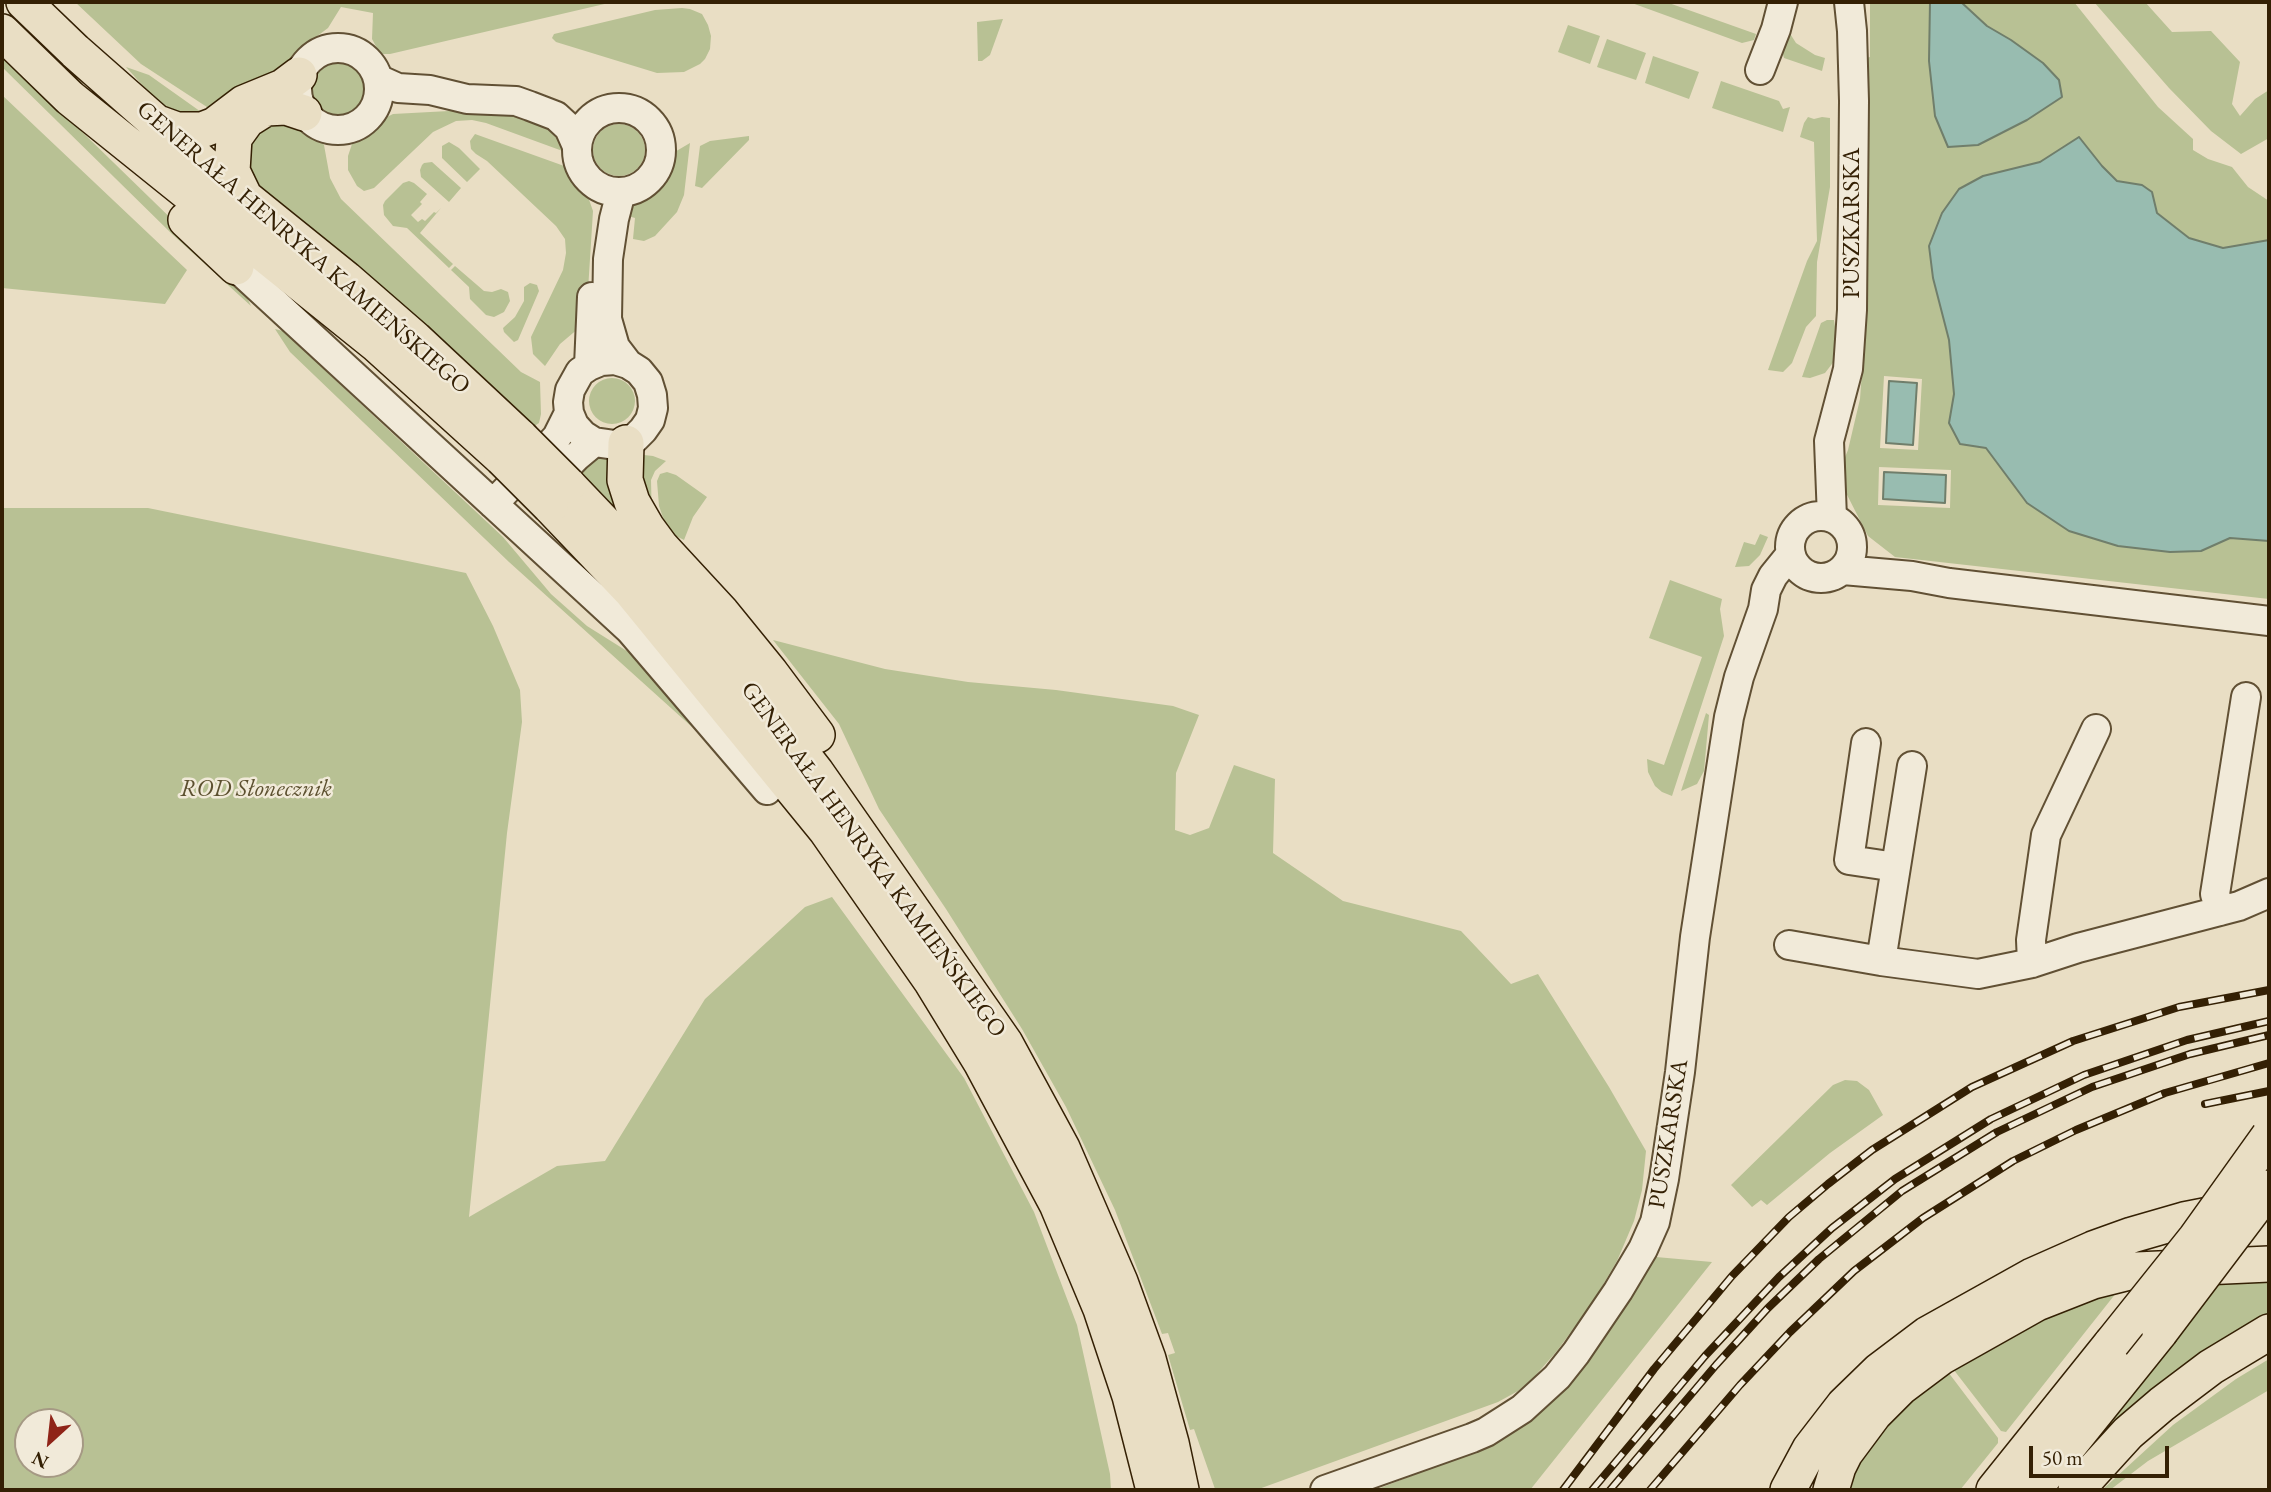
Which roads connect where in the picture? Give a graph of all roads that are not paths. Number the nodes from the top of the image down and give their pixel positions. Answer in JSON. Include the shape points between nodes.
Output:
{"nodes":[{"id":1,"x":24,"y":2,"type":"edge"},
{"id":2,"x":1783,"y":2,"type":"edge"},
{"id":3,"x":1849,"y":2,"type":"edge"},
{"id":4,"x":2,"y":32,"type":"edge"},
{"id":5,"x":1760,"y":71,"type":"dead end"},
{"id":6,"x":299,"y":75,"type":"junction"},
{"id":7,"x":377,"y":79,"type":"junction"},
{"id":8,"x":70,"y":98,"type":"junction"},
{"id":9,"x":467,"y":99,"type":"junction"},
{"id":10,"x":516,"y":101,"type":"junction"},
{"id":11,"x":374,"y":108,"type":"junction"},
{"id":12,"x":304,"y":113,"type":"junction"},
{"id":13,"x":598,"y":113,"type":"junction"},
{"id":14,"x":155,"y":122,"type":"junction"},
{"id":15,"x":577,"y":146,"type":"junction"},
{"id":16,"x":609,"y":189,"type":"junction"},
{"id":17,"x":245,"y":198,"type":"junction"},
{"id":18,"x":236,"y":267,"type":"joint"},
{"id":19,"x":628,"y":364,"type":"junction"},
{"id":20,"x":589,"y":366,"type":"junction"},
{"id":21,"x":569,"y":413,"type":"junction"},
{"id":22,"x":610,"y":442,"type":"junction"},
{"id":23,"x":511,"y":448,"type":"junction"},
{"id":24,"x":559,"y":495,"type":"junction"},
{"id":25,"x":503,"y":513,"type":"junction"},
{"id":26,"x":1818,"y":519,"type":"junction"},
{"id":27,"x":1852,"y":543,"type":"junction"},
{"id":28,"x":1797,"y":565,"type":"junction"},
{"id":29,"x":1843,"y":570,"type":"junction"},
{"id":30,"x":1912,"y":576,"type":"junction"},
{"id":31,"x":2269,"y":621,"type":"edge"},
{"id":32,"x":2246,"y":697,"type":"dead end"},
{"id":33,"x":2096,"y":729,"type":"dead end"},
{"id":34,"x":1866,"y":743,"type":"dead end"},
{"id":35,"x":1912,"y":766,"type":"dead end"},
{"id":36,"x":767,"y":790,"type":"joint"},
{"id":37,"x":1896,"y":867,"type":"junction"},
{"id":38,"x":2269,"y":893,"type":"edge"},
{"id":39,"x":902,"y":894,"type":"junction"},
{"id":40,"x":2221,"y":911,"type":"junction"},
{"id":41,"x":1789,"y":945,"type":"dead end"},
{"id":42,"x":1881,"y":961,"type":"junction"},
{"id":43,"x":2032,"y":963,"type":"junction"},
{"id":44,"x":981,"y":1062,"type":"junction"},
{"id":45,"x":2269,"y":1136,"type":"edge"},
{"id":46,"x":2269,"y":1188,"type":"edge"},
{"id":47,"x":2269,"y":1203,"type":"edge"},
{"id":48,"x":2269,"y":1264,"type":"edge"},
{"id":49,"x":2269,"y":1332,"type":"edge"},
{"id":50,"x":1995,"y":1489,"type":"edge"},
{"id":51,"x":1154,"y":1490,"type":"edge"},
{"id":52,"x":1181,"y":1490,"type":"edge"},
{"id":53,"x":1325,"y":1490,"type":"edge"},
{"id":54,"x":1788,"y":1490,"type":"edge"},
{"id":55,"x":1831,"y":1490,"type":"edge"},
{"id":56,"x":2033,"y":1490,"type":"edge"},
{"id":57,"x":2076,"y":1490,"type":"edge"}],
"edges":[{"from":1,"to":14,"type":"main road","name":"GENERAŁA HENRYKA KAMIEŃSKIEGO"},
{"from":2,"to":5,"type":"street"},
{"from":3,"to":26,"type":"street","name":"PUSZKARSKA","via":[[1854,101],[1851,332]]},
{"from":4,"to":8,"type":"main road","name":"GENERAŁA HENRYKA KAMIEŃSKIEGO"},
{"from":6,"to":7,"type":"street","via":[[322,51],[345,49],[365,58]]},
{"from":6,"to":12,"type":"street","via":[[296,88]]},
{"from":6,"to":14,"type":"main road","via":[[202,130],[177,130]]},
{"from":7,"to":9,"type":"street","via":[[398,88]]},
{"from":7,"to":11,"type":"street"},
{"from":8,"to":18,"type":"main road"},
{"from":8,"to":23,"type":"main road","name":"GENERAŁA HENRYKA KAMIEŃSKIEGO"},
{"from":9,"to":10,"type":"street"},
{"from":9,"to":11,"type":"street","via":[[428,108]]},
{"from":10,"to":13,"type":"street","via":[[548,97]]},
{"from":10,"to":15,"type":"street","via":[[556,116],[569,128]]},
{"from":11,"to":12,"type":"street","via":[[365,120],[340,130],[320,126]]},
{"from":12,"to":17,"type":"main road","via":[[286,107],[266,108],[247,120],[234,138],[232,171]]},
{"from":13,"to":15,"type":"street","via":[[580,133]]},
{"from":13,"to":16,"type":"street","via":[[625,109],[639,113],[650,121],[660,141],[658,164],[644,184]]},
{"from":14,"to":17,"type":"main road","name":"GENERAŁA HENRYKA KAMIEŃSKIEGO"},
{"from":15,"to":16,"type":"street","via":[[583,172]]},
{"from":16,"to":19,"type":"street","via":[[614,219],[607,319],[615,348]]},
{"from":16,"to":20,"type":"street","via":[[596,242]]},
{"from":17,"to":23,"type":"main road","name":"GENERAŁA HENRYKA KAMIEŃSKIEGO","via":[[415,339]]},
{"from":18,"to":25,"type":"street"},
{"from":19,"to":20,"type":"street","via":[[615,360]]},
{"from":19,"to":22,"type":"street","via":[[648,382],[653,408],[643,430]]},
{"from":20,"to":21,"type":"street","via":[[569,390]]},
{"from":21,"to":22,"type":"street","via":[[583,435]]},
{"from":21,"to":25,"type":"street"},
{"from":22,"to":25,"type":"street","via":[[576,457]]},
{"from":22,"to":39,"type":"main road","via":[[624,460],[632,502],[647,528],[722,613],[819,738],[889,853]]},
{"from":23,"to":24,"type":"main road","name":"GENERAŁA HENRYKA KAMIEŃSKIEGO","bridge":true},
{"from":24,"to":39,"type":"main road","name":"GENERAŁA HENRYKA KAMIEŃSKIEGO","via":[[630,550],[732,665],[816,772]]},
{"from":24,"to":44,"type":"main road","name":"GENERAŁA HENRYKA KAMIEŃSKIEGO","via":[[631,591],[826,830],[932,982]]},
{"from":25,"to":36,"type":"street","via":[[630,630]]},
{"from":26,"to":27,"type":"street","via":[[1846,528]]},
{"from":26,"to":28,"type":"street","via":[[1794,531],[1791,538]]},
{"from":27,"to":29,"type":"street"},
{"from":27,"to":30,"type":"street"},
{"from":28,"to":29,"type":"street","via":[[1821,579]]},
{"from":28,"to":53,"type":"street","name":"PUSZKARSKA","via":[[1782,591],[1763,609],[1725,735],[1664,1179],[1655,1222],[1643,1249],[1576,1353],[1522,1409],[1472,1438]]},
{"from":29,"to":30,"type":"street"},
{"from":30,"to":31,"type":"street"},
{"from":32,"to":40,"type":"street","via":[[2215,894]]},
{"from":33,"to":43,"type":"street","via":[[2046,835]]},
{"from":34,"to":37,"type":"street","via":[[1849,860]]},
{"from":35,"to":37,"type":"street"},
{"from":36,"to":44,"type":"main road"},
{"from":37,"to":42,"type":"street"},
{"from":38,"to":40,"type":"street"},
{"from":39,"to":52,"type":"main road","name":"GENERAŁA HENRYKA KAMIEŃSKIEGO","via":[[1006,1043],[1062,1148],[1148,1359]]},
{"from":40,"to":43,"type":"street"},
{"from":41,"to":42,"type":"street"},
{"from":42,"to":43,"type":"street","via":[[1978,974]]},
{"from":44,"to":51,"type":"main road","name":"GENERAŁA HENRYKA KAMIEŃSKIEGO","via":[[1057,1204],[1101,1309]]},
{"from":45,"to":50,"type":"main road","bridge":true,"via":[[2196,1238]]},
{"from":46,"to":56,"type":"main road","bridge":true},
{"from":47,"to":54,"type":"main road","via":[[2184,1220],[2093,1249],[2032,1276],[1928,1334],[1844,1405]]},
{"from":48,"to":55,"type":"main road","via":[[2137,1270],[2037,1303],[1941,1357],[1901,1387],[1845,1453]]},
{"from":49,"to":57,"type":"main road","via":[[2162,1404],[2128,1433]]}]}
